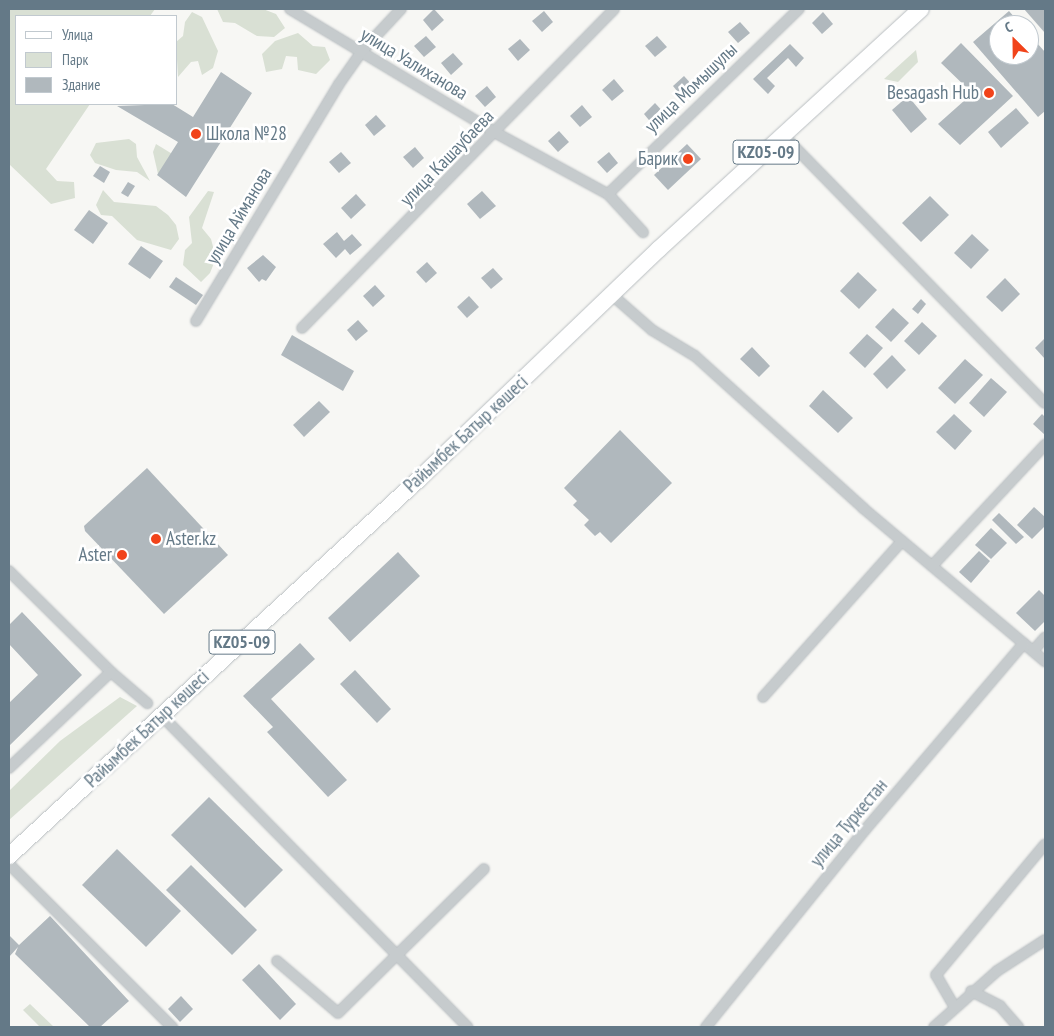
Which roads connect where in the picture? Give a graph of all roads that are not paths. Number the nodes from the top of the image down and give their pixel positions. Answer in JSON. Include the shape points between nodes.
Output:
{"nodes":[{"id":1,"x":290,"y":9,"type":"edge"},
{"id":2,"x":401,"y":9,"type":"edge"},
{"id":3,"x":614,"y":9,"type":"edge"},
{"id":4,"x":799,"y":9,"type":"edge"},
{"id":5,"x":921,"y":9,"type":"edge"},
{"id":6,"x":361,"y":52,"type":"junction"},
{"id":7,"x":496,"y":133,"type":"junction"},
{"id":8,"x":784,"y":136,"type":"junction"},
{"id":9,"x":608,"y":194,"type":"junction"},
{"id":10,"x":643,"y":232,"type":"dead end"},
{"id":11,"x":611,"y":294,"type":"junction"},
{"id":12,"x":196,"y":321,"type":"dead end"},
{"id":13,"x":302,"y":328,"type":"dead end"},
{"id":14,"x":1045,"y":403,"type":"edge"},
{"id":15,"x":1045,"y":445,"type":"edge"},
{"id":16,"x":902,"y":541,"type":"junction"},
{"id":17,"x":932,"y":566,"type":"junction"},
{"id":18,"x":9,"y":571,"type":"edge"},
{"id":19,"x":1045,"y":637,"type":"edge"},
{"id":20,"x":1024,"y":643,"type":"junction"},
{"id":21,"x":1032,"y":650,"type":"junction"},
{"id":22,"x":1045,"y":661,"type":"edge"},
{"id":23,"x":111,"y":672,"type":"junction"},
{"id":24,"x":763,"y":697,"type":"dead end"},
{"id":25,"x":147,"y":703,"type":"dead end"},
{"id":26,"x":162,"y":716,"type":"junction"},
{"id":27,"x":9,"y":768,"type":"edge"},
{"id":28,"x":1045,"y":844,"type":"edge"},
{"id":29,"x":9,"y":856,"type":"edge"},
{"id":30,"x":9,"y":864,"type":"edge"},
{"id":31,"x":484,"y":869,"type":"dead end"},
{"id":32,"x":1045,"y":940,"type":"edge"},
{"id":33,"x":398,"y":953,"type":"junction"},
{"id":34,"x":277,"y":960,"type":"dead end"},
{"id":35,"x":971,"y":991,"type":"junction"},
{"id":36,"x":954,"y":1006,"type":"junction"},
{"id":37,"x":172,"y":1027,"type":"edge"},
{"id":38,"x":468,"y":1027,"type":"edge"},
{"id":39,"x":706,"y":1027,"type":"edge"},
{"id":40,"x":934,"y":1027,"type":"edge"},
{"id":41,"x":1018,"y":1027,"type":"edge"}],
"edges":[{"from":1,"to":6,"type":"street","name":"улица Уалиханова"},
{"from":2,"to":6,"type":"street","name":"улица Айманова"},
{"from":3,"to":7,"type":"street","name":"улица Кашаубаева"},
{"from":4,"to":9,"type":"street","name":"улица Момышулы"},
{"from":5,"to":8,"type":"main road","name":"Райымбек Батыр көшесі","number":"KZ05-09"},
{"from":6,"to":7,"type":"street","name":"улица Уалиханова"},
{"from":6,"to":12,"type":"street","name":"улица Айманова"},
{"from":7,"to":9,"type":"street","name":"улица Уалиханова"},
{"from":7,"to":13,"type":"street","name":"улица Кашаубаева"},
{"from":8,"to":11,"type":"main road","name":"Райымбек Батыр көшесі","number":"KZ05-09"},
{"from":8,"to":14,"type":"street"},
{"from":9,"to":10,"type":"street","name":"улица Уалиханова"},
{"from":11,"to":16,"type":"street","via":[[652,330],[695,356]]},
{"from":11,"to":26,"type":"main road","name":"Райымбек Батыр көшесі","number":"KZ05-09","via":[[419,478]]},
{"from":15,"to":17,"type":"street"},
{"from":16,"to":17,"type":"street"},
{"from":16,"to":24,"type":"street"},
{"from":17,"to":20,"type":"street"},
{"from":18,"to":23,"type":"street"},
{"from":19,"to":21,"type":"street"},
{"from":20,"to":21,"type":"street"},
{"from":20,"to":39,"type":"street","name":"улица Туркестан","via":[[865,830]]},
{"from":21,"to":22,"type":"street"},
{"from":23,"to":25,"type":"street"},
{"from":23,"to":27,"type":"street"},
{"from":26,"to":29,"type":"main road","name":"Райымбек Батыр көшесі","number":"KZ05-09"},
{"from":26,"to":33,"type":"street"},
{"from":28,"to":36,"type":"street","via":[[936,975]]},
{"from":30,"to":37,"type":"street"},
{"from":31,"to":33,"type":"street"},
{"from":32,"to":35,"type":"street"},
{"from":33,"to":34,"type":"street","via":[[338,1013]]},
{"from":33,"to":38,"type":"street"},
{"from":35,"to":36,"type":"street"},
{"from":35,"to":41,"type":"street","via":[[1000,1006]]},
{"from":36,"to":40,"type":"street"}]}
